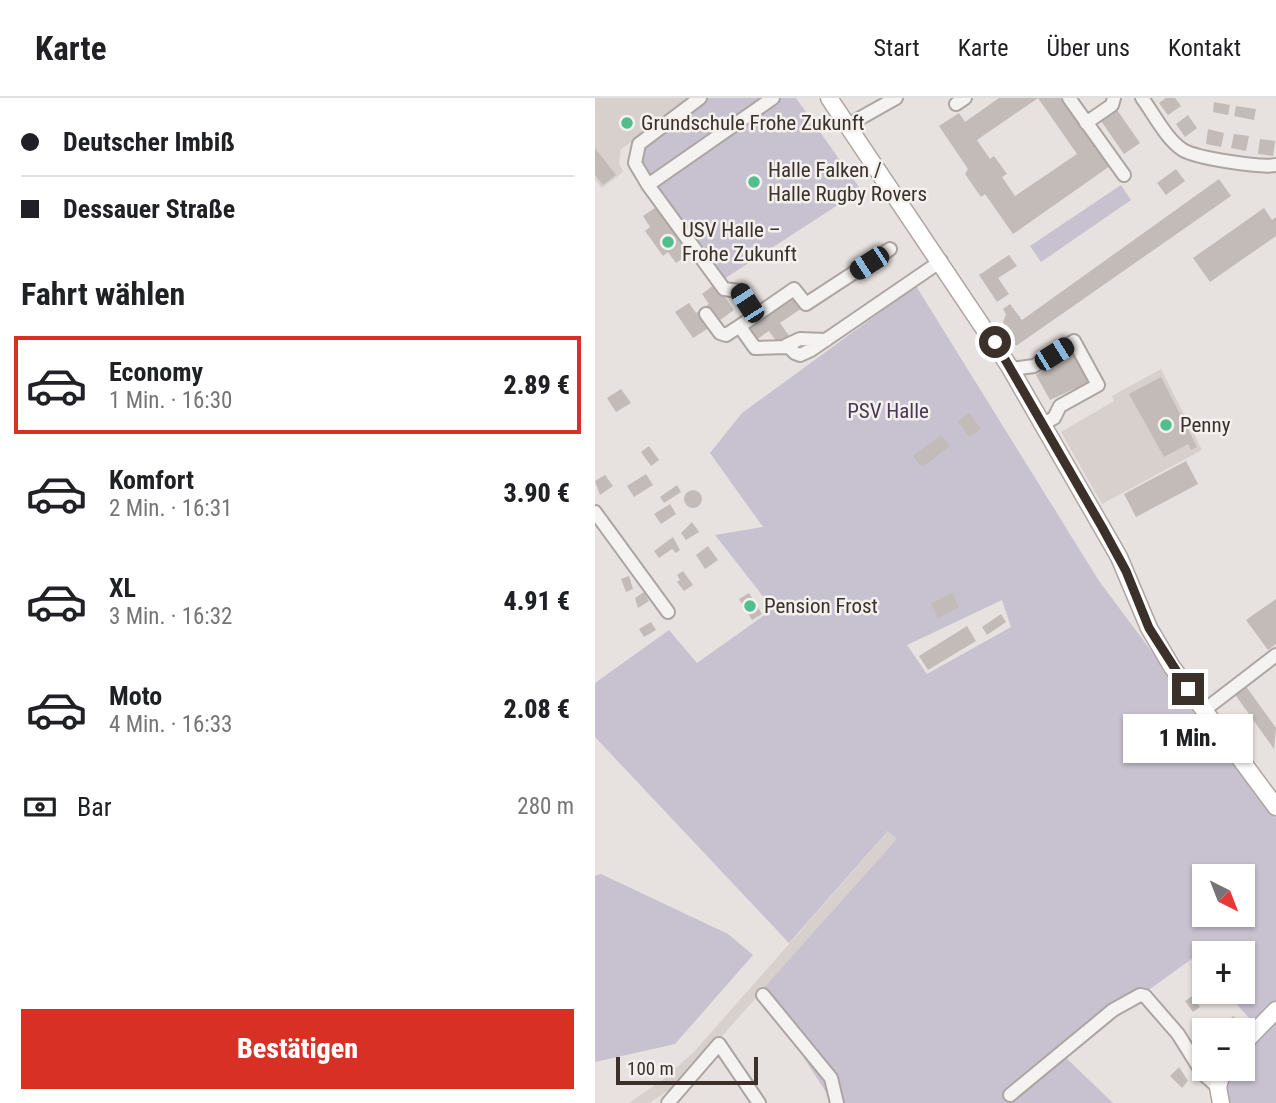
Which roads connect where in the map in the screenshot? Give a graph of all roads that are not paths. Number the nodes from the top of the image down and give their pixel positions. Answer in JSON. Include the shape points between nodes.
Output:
{"nodes":[{"id":1,"x":700,"y":98,"type":"edge"},
{"id":2,"x":773,"y":98,"type":"edge"},
{"id":3,"x":829,"y":98,"type":"edge"},
{"id":4,"x":896,"y":98,"type":"edge"},
{"id":5,"x":1069,"y":98,"type":"edge"},
{"id":6,"x":1114,"y":98,"type":"edge"},
{"id":7,"x":1142,"y":98,"type":"edge"},
{"id":8,"x":1086,"y":123,"type":"junction"},
{"id":9,"x":848,"y":125,"type":"junction"},
{"id":10,"x":1276,"y":165,"type":"edge"},
{"id":11,"x":1124,"y":175,"type":"dead end"},
{"id":12,"x":648,"y":185,"type":"junction"},
{"id":13,"x":890,"y":249,"type":"dead end"},
{"id":14,"x":941,"y":261,"type":"junction"},
{"id":15,"x":762,"y":313,"type":"junction"},
{"id":16,"x":706,"y":314,"type":"dead end"},
{"id":17,"x":740,"y":327,"type":"junction"},
{"id":18,"x":1011,"y":369,"type":"junction"},
{"id":19,"x":1043,"y":424,"type":"junction"},
{"id":20,"x":595,"y":512,"type":"edge"},
{"id":21,"x":668,"y":612,"type":"dead end"},
{"id":22,"x":1276,"y":655,"type":"edge"},
{"id":23,"x":1203,"y":711,"type":"junction"},
{"id":24,"x":1276,"y":807,"type":"edge"},
{"id":25,"x":763,"y":995,"type":"dead end"},
{"id":26,"x":1276,"y":1010,"type":"edge"},
{"id":27,"x":1255,"y":1032,"type":"edge"},
{"id":28,"x":1010,"y":1095,"type":"dead end"},
{"id":29,"x":1220,"y":1095,"type":"edge"},
{"id":30,"x":668,"y":1103,"type":"edge"},
{"id":31,"x":759,"y":1103,"type":"edge"},
{"id":32,"x":838,"y":1103,"type":"edge"}],
"edges":[{"from":1,"to":12,"type":"street","via":[[639,144],[635,163]]},
{"from":2,"to":12,"type":"street"},
{"from":3,"to":9,"type":"main road"},
{"from":4,"to":9,"type":"street"},
{"from":5,"to":8,"type":"street"},
{"from":6,"to":8,"type":"street","via":[[1112,105]]},
{"from":7,"to":10,"type":"street","via":[[1185,152]]},
{"from":8,"to":11,"type":"street"},
{"from":9,"to":14,"type":"main road"},
{"from":12,"to":15,"type":"street","via":[[724,289],[739,291]]},
{"from":13,"to":15,"type":"street","via":[[806,304],[794,289]]},
{"from":14,"to":17,"type":"street","via":[[800,355],[788,347],[755,348]]},
{"from":14,"to":18,"type":"main road"},
{"from":15,"to":17,"type":"street"},
{"from":16,"to":17,"type":"street","via":[[722,334]]},
{"from":18,"to":19,"type":"main road"},
{"from":18,"to":19,"type":"street","via":[[1034,366],[1074,341],[1098,385],[1060,406],[1054,418]]},
{"from":19,"to":23,"type":"main road","via":[[1119,557],[1149,628]]},
{"from":20,"to":21,"type":"street"},
{"from":22,"to":23,"type":"street"},
{"from":23,"to":24,"type":"main road"},
{"from":25,"to":32,"type":"street","via":[[831,1078]]},
{"from":26,"to":27,"type":"main road"},
{"from":28,"to":29,"type":"street","via":[[1113,1010],[1140,995],[1178,1034]]},
{"from":30,"to":31,"type":"street","via":[[719,1044]]}]}
